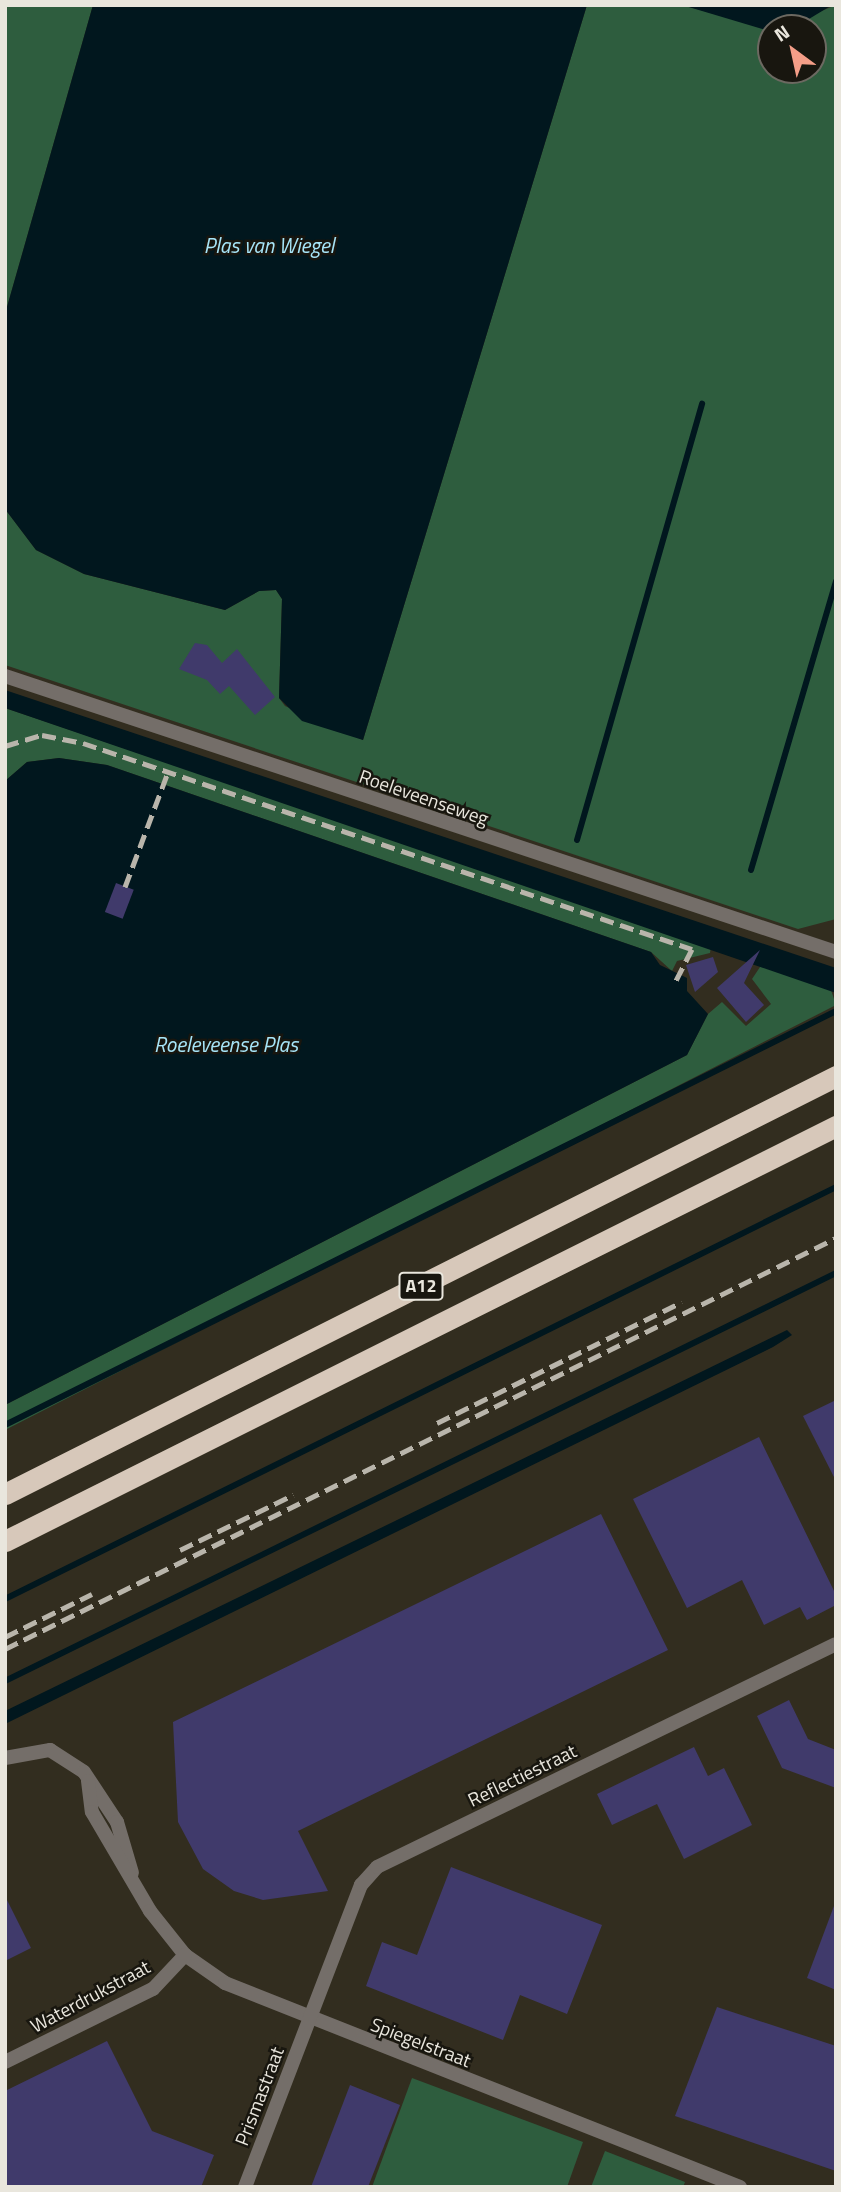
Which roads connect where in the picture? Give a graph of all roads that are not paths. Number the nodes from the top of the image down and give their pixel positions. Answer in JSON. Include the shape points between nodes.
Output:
{"nodes":[{"id":1,"x":5,"y":676,"type":"edge"},
{"id":2,"x":835,"y":950,"type":"edge"},
{"id":3,"x":836,"y":1076,"type":"edge"},
{"id":4,"x":836,"y":1126,"type":"edge"},
{"id":5,"x":5,"y":1494,"type":"edge"},
{"id":6,"x":5,"y":1541,"type":"edge"},
{"id":7,"x":836,"y":1644,"type":"edge"},
{"id":8,"x":5,"y":1758,"type":"edge"},
{"id":9,"x":185,"y":1955,"type":"junction"},
{"id":10,"x":309,"y":2019,"type":"junction"},
{"id":11,"x":5,"y":2062,"type":"edge"},
{"id":12,"x":245,"y":2187,"type":"edge"},
{"id":13,"x":740,"y":2187,"type":"edge"}],
"edges":[{"from":1,"to":2,"type":"street","name":"Roeleveenseweg"},
{"from":3,"to":5,"type":"highway","number":"A12"},
{"from":4,"to":6,"type":"highway","number":"A12"},
{"from":7,"to":10,"type":"street","name":"Reflectiestraat","via":[[377,1867],[361,1885]]},
{"from":8,"to":9,"type":"street","name":"Spiegelstraat","via":[[50,1750],[71,1760],[88,1781],[92,1812],[150,1911]]},
{"from":9,"to":10,"type":"street","name":"Spiegelstraat","via":[[225,1983]]},
{"from":9,"to":11,"type":"street","name":"Waterdrukstraat","via":[[153,1989]]},
{"from":10,"to":12,"type":"street","name":"Prismastraat"},
{"from":10,"to":13,"type":"street","name":"Spiegelstraat"}]}
